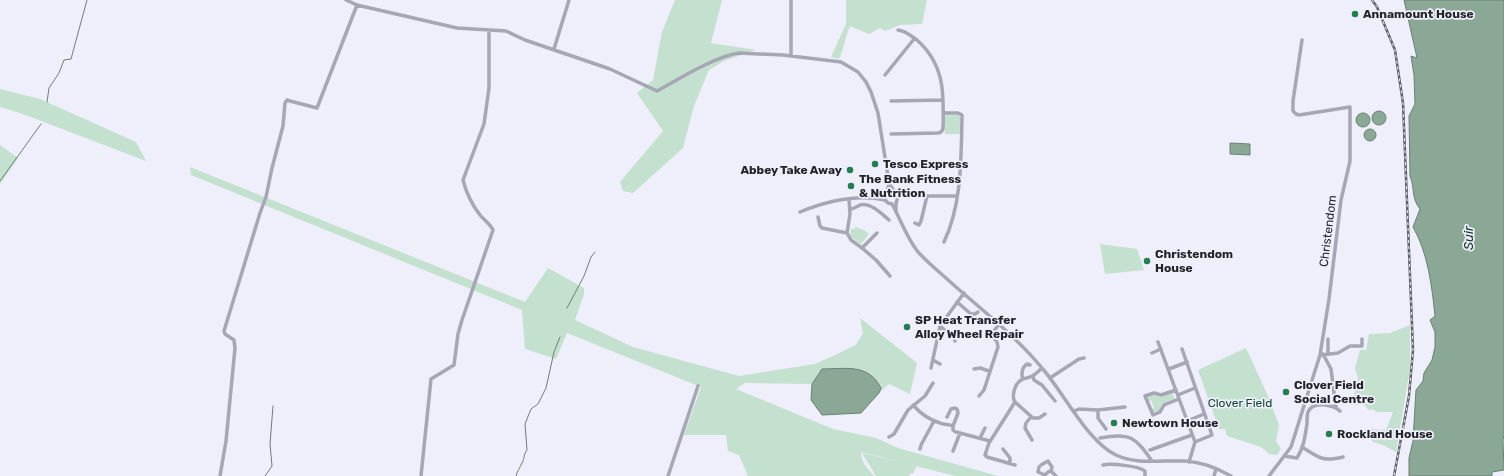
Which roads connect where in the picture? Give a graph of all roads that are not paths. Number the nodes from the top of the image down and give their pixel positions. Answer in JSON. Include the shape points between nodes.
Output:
{"nodes":[{"id":1,"x":346,"y":0,"type":"edge"},
{"id":2,"x":569,"y":0,"type":"edge"},
{"id":3,"x":791,"y":0,"type":"edge"},
{"id":4,"x":357,"y":5,"type":"junction"},
{"id":5,"x":489,"y":30,"type":"junction"},
{"id":6,"x":898,"y":30,"type":"dead end"},
{"id":7,"x":914,"y":38,"type":"junction"},
{"id":8,"x":1302,"y":40,"type":"dead end"},
{"id":9,"x":554,"y":49,"type":"junction"},
{"id":10,"x":791,"y":56,"type":"junction"},
{"id":11,"x":885,"y":75,"type":"dead end"},
{"id":12,"x":943,"y":100,"type":"junction"},
{"id":13,"x":891,"y":101,"type":"dead end"},
{"id":14,"x":943,"y":113,"type":"junction"},
{"id":15,"x":891,"y":134,"type":"dead end"},
{"id":16,"x":960,"y":165,"type":"junction"},
{"id":17,"x":886,"y":166,"type":"junction"},
{"id":18,"x":889,"y":183,"type":"junction"},
{"id":19,"x":893,"y":192,"type":"junction"},
{"id":20,"x":886,"y":196,"type":"junction"},
{"id":21,"x":901,"y":196,"type":"dead end"},
{"id":22,"x":927,"y":196,"type":"junction"},
{"id":23,"x":957,"y":196,"type":"junction"},
{"id":24,"x":849,"y":199,"type":"junction"},
{"id":25,"x":896,"y":202,"type":"junction"},
{"id":26,"x":892,"y":204,"type":"junction"},
{"id":27,"x":850,"y":209,"type":"junction"},
{"id":28,"x":887,"y":210,"type":"dead end"},
{"id":29,"x":800,"y":212,"type":"dead end"},
{"id":30,"x":896,"y":212,"type":"junction"},
{"id":31,"x":883,"y":215,"type":"junction"},
{"id":32,"x":818,"y":217,"type":"dead end"},
{"id":33,"x":889,"y":220,"type":"dead end"},
{"id":34,"x":916,"y":223,"type":"dead end"},
{"id":35,"x":847,"y":232,"type":"junction"},
{"id":36,"x":877,"y":233,"type":"dead end"},
{"id":37,"x":944,"y":242,"type":"dead end"},
{"id":38,"x":862,"y":248,"type":"junction"},
{"id":39,"x":890,"y":276,"type":"dead end"},
{"id":40,"x":964,"y":293,"type":"junction"},
{"id":41,"x":957,"y":302,"type":"junction"},
{"id":42,"x":978,"y":312,"type":"dead end"},
{"id":43,"x":999,"y":324,"type":"junction"},
{"id":44,"x":940,"y":326,"type":"junction"},
{"id":45,"x":1328,"y":339,"type":"dead end"},
{"id":46,"x":1362,"y":339,"type":"dead end"},
{"id":47,"x":955,"y":341,"type":"dead end"},
{"id":48,"x":1158,"y":342,"type":"dead end"},
{"id":49,"x":1161,"y":349,"type":"junction"},
{"id":50,"x":1182,"y":349,"type":"dead end"},
{"id":51,"x":1152,"y":353,"type":"dead end"},
{"id":52,"x":1328,"y":354,"type":"junction"},
{"id":53,"x":1321,"y":355,"type":"junction"},
{"id":54,"x":1084,"y":358,"type":"dead end"},
{"id":55,"x":933,"y":360,"type":"junction"},
{"id":56,"x":1187,"y":362,"type":"junction"},
{"id":57,"x":940,"y":364,"type":"dead end"},
{"id":58,"x":1030,"y":365,"type":"dead end"},
{"id":59,"x":931,"y":368,"type":"dead end"},
{"id":60,"x":1042,"y":368,"type":"junction"},
{"id":61,"x":974,"y":369,"type":"dead end"},
{"id":62,"x":1169,"y":369,"type":"junction"},
{"id":63,"x":989,"y":371,"type":"junction"},
{"id":64,"x":1033,"y":376,"type":"junction"},
{"id":65,"x":1050,"y":378,"type":"junction"},
{"id":66,"x":1023,"y":379,"type":"junction"},
{"id":67,"x":933,"y":382,"type":"dead end"},
{"id":68,"x":698,"y":386,"type":"dead end"},
{"id":69,"x":1196,"y":388,"type":"junction"},
{"id":70,"x":1176,"y":390,"type":"junction"},
{"id":71,"x":979,"y":396,"type":"dead end"},
{"id":72,"x":1179,"y":397,"type":"junction"},
{"id":73,"x":1055,"y":401,"type":"dead end"},
{"id":74,"x":1015,"y":402,"type":"junction"},
{"id":75,"x":913,"y":405,"type":"junction"},
{"id":76,"x":961,"y":407,"type":"dead end"},
{"id":77,"x":1125,"y":407,"type":"dead end"},
{"id":78,"x":1336,"y":408,"type":"junction"},
{"id":79,"x":1098,"y":410,"type":"junction"},
{"id":80,"x":1074,"y":411,"type":"junction"},
{"id":81,"x":1340,"y":411,"type":"dead end"},
{"id":82,"x":958,"y":413,"type":"junction"},
{"id":83,"x":1045,"y":414,"type":"dead end"},
{"id":84,"x":1204,"y":414,"type":"junction"},
{"id":85,"x":947,"y":417,"type":"dead end"},
{"id":86,"x":1031,"y":417,"type":"junction"},
{"id":87,"x":1187,"y":420,"type":"junction"},
{"id":88,"x":934,"y":421,"type":"junction"},
{"id":89,"x":953,"y":426,"type":"junction"},
{"id":90,"x":985,"y":428,"type":"dead end"},
{"id":91,"x":1106,"y":429,"type":"dead end"},
{"id":92,"x":960,"y":433,"type":"junction"},
{"id":93,"x":1192,"y":435,"type":"junction"},
{"id":94,"x":889,"y":437,"type":"dead end"},
{"id":95,"x":980,"y":438,"type":"junction"},
{"id":96,"x":1100,"y":438,"type":"dead end"},
{"id":97,"x":1032,"y":440,"type":"dead end"},
{"id":98,"x":990,"y":441,"type":"junction"},
{"id":99,"x":1195,"y":443,"type":"junction"},
{"id":100,"x":1302,"y":447,"type":"junction"},
{"id":101,"x":920,"y":449,"type":"dead end"},
{"id":102,"x":1003,"y":449,"type":"dead end"},
{"id":103,"x":1150,"y":450,"type":"dead end"},
{"id":104,"x":953,"y":451,"type":"dead end"},
{"id":105,"x":1284,"y":456,"type":"junction"},
{"id":106,"x":1343,"y":458,"type":"dead end"},
{"id":107,"x":1152,"y":461,"type":"junction"},
{"id":108,"x":1189,"y":462,"type":"junction"},
{"id":109,"x":1010,"y":463,"type":"junction"},
{"id":110,"x":1015,"y":465,"type":"dead end"},
{"id":111,"x":1103,"y":465,"type":"dead end"},
{"id":112,"x":1216,"y":469,"type":"junction"},
{"id":113,"x":1051,"y":471,"type":"junction"},
{"id":114,"x":220,"y":476,"type":"edge"},
{"id":115,"x":421,"y":476,"type":"edge"},
{"id":116,"x":668,"y":476,"type":"edge"},
{"id":117,"x":1045,"y":476,"type":"edge"},
{"id":118,"x":1056,"y":476,"type":"edge"},
{"id":119,"x":1145,"y":476,"type":"edge"},
{"id":120,"x":1214,"y":476,"type":"edge"},
{"id":121,"x":1231,"y":476,"type":"edge"},
{"id":122,"x":1270,"y":476,"type":"edge"}],
"edges":[{"from":1,"to":4,"type":"street"},
{"from":2,"to":9,"type":"street"},
{"from":3,"to":10,"type":"street"},
{"from":4,"to":5,"type":"street","via":[[457,28]]},
{"from":4,"to":114,"type":"street","via":[[317,108],[290,100],[285,103],[283,126],[266,197],[224,331],[224,334],[234,340],[235,348]]},
{"from":5,"to":9,"type":"street","via":[[506,31]]},
{"from":5,"to":115,"type":"street","via":[[488,88],[484,124],[463,180],[477,211],[493,230],[458,332],[454,365],[431,379]]},
{"from":6,"to":7,"type":"street"},
{"from":7,"to":11,"type":"street"},
{"from":7,"to":12,"type":"street","via":[[937,67]]},
{"from":8,"to":53,"type":"street","name":"Christendom","via":[[1293,111],[1299,115],[1350,108],[1350,161],[1341,200]]},
{"from":9,"to":10,"type":"street","via":[[610,69],[657,90],[732,54]]},
{"from":10,"to":17,"type":"street","via":[[841,62],[862,77],[871,92],[878,113]]},
{"from":12,"to":13,"type":"street"},
{"from":12,"to":14,"type":"street"},
{"from":14,"to":15,"type":"street","via":[[943,128],[940,132]]},
{"from":14,"to":16,"type":"street","via":[[962,115]]},
{"from":16,"to":17,"type":"street"},
{"from":16,"to":23,"type":"street"},
{"from":17,"to":18,"type":"street"},
{"from":18,"to":19,"type":"street"},
{"from":18,"to":20,"type":"street"},
{"from":19,"to":20,"type":"street"},
{"from":19,"to":25,"type":"street","via":[[898,197]]},
{"from":20,"to":24,"type":"street"},
{"from":20,"to":26,"type":"street","via":[[888,203]]},
{"from":21,"to":22,"type":"street"},
{"from":22,"to":23,"type":"street"},
{"from":22,"to":34,"type":"street","via":[[921,221],[919,225]]},
{"from":23,"to":37,"type":"street"},
{"from":24,"to":27,"type":"street"},
{"from":24,"to":29,"type":"street","via":[[822,204]]},
{"from":25,"to":26,"type":"street"},
{"from":25,"to":30,"type":"street"},
{"from":26,"to":30,"type":"street"},
{"from":27,"to":31,"type":"street","via":[[866,205]]},
{"from":27,"to":35,"type":"street"},
{"from":28,"to":31,"type":"street"},
{"from":30,"to":40,"type":"street","via":[[904,232],[918,251]]},
{"from":31,"to":33,"type":"street"},
{"from":32,"to":35,"type":"street","via":[[822,228]]},
{"from":35,"to":38,"type":"street","via":[[851,240]]},
{"from":36,"to":38,"type":"street"},
{"from":38,"to":39,"type":"street"},
{"from":40,"to":41,"type":"street"},
{"from":40,"to":43,"type":"street"},
{"from":41,"to":42,"type":"street","via":[[971,314]]},
{"from":41,"to":44,"type":"street"},
{"from":43,"to":60,"type":"street"},
{"from":43,"to":63,"type":"street","via":[[992,333],[998,347]]},
{"from":44,"to":47,"type":"street"},
{"from":44,"to":55,"type":"street"},
{"from":45,"to":52,"type":"street"},
{"from":46,"to":52,"type":"street","via":[[1362,346],[1350,346],[1338,353]]},
{"from":48,"to":49,"type":"street"},
{"from":49,"to":51,"type":"street"},
{"from":49,"to":62,"type":"street"},
{"from":50,"to":56,"type":"street"},
{"from":52,"to":53,"type":"street"},
{"from":53,"to":78,"type":"street","via":[[1331,369]]},
{"from":53,"to":105,"type":"street","name":"Christendom","via":[[1291,447]]},
{"from":54,"to":65,"type":"street"},
{"from":55,"to":57,"type":"street"},
{"from":55,"to":59,"type":"street"},
{"from":56,"to":62,"type":"street"},
{"from":56,"to":69,"type":"street"},
{"from":58,"to":66,"type":"street","via":[[1027,364],[1023,368]]},
{"from":60,"to":64,"type":"street"},
{"from":60,"to":65,"type":"street"},
{"from":61,"to":63,"type":"street"},
{"from":62,"to":70,"type":"street"},
{"from":63,"to":71,"type":"street","via":[[984,390]]},
{"from":64,"to":66,"type":"street"},
{"from":64,"to":73,"type":"street"},
{"from":65,"to":80,"type":"street"},
{"from":66,"to":74,"type":"street","via":[[1013,395]]},
{"from":67,"to":75,"type":"street","via":[[925,396]]},
{"from":68,"to":116,"type":"street"},
{"from":69,"to":72,"type":"street"},
{"from":69,"to":84,"type":"street"},
{"from":70,"to":72,"type":"street"},
{"from":70,"to":72,"type":"street","via":[[1161,396],[1154,393],[1146,396],[1152,415]]},
{"from":72,"to":87,"type":"street"},
{"from":74,"to":86,"type":"street"},
{"from":74,"to":98,"type":"street"},
{"from":75,"to":88,"type":"street"},
{"from":75,"to":94,"type":"street","via":[[894,434]]},
{"from":76,"to":82,"type":"street"},
{"from":77,"to":79,"type":"street"},
{"from":78,"to":81,"type":"street"},
{"from":78,"to":100,"type":"street","via":[[1318,405],[1310,409]]},
{"from":79,"to":80,"type":"street"},
{"from":79,"to":91,"type":"street","via":[[1098,418]]},
{"from":80,"to":107,"type":"street","via":[[1095,440],[1110,452],[1130,460]]},
{"from":82,"to":85,"type":"street","via":[[957,409],[953,408]]},
{"from":82,"to":89,"type":"street"},
{"from":83,"to":86,"type":"street","via":[[1037,418]]},
{"from":84,"to":87,"type":"street"},
{"from":84,"to":99,"type":"street","via":[[1212,435]]},
{"from":86,"to":97,"type":"street","via":[[1025,428]]},
{"from":87,"to":93,"type":"street"},
{"from":88,"to":89,"type":"street"},
{"from":88,"to":101,"type":"street"},
{"from":89,"to":92,"type":"street","via":[[953,430]]},
{"from":90,"to":95,"type":"street"},
{"from":92,"to":95,"type":"street"},
{"from":92,"to":104,"type":"street"},
{"from":93,"to":99,"type":"street"},
{"from":93,"to":103,"type":"street"},
{"from":95,"to":98,"type":"street"},
{"from":96,"to":107,"type":"street","via":[[1132,438]]},
{"from":98,"to":109,"type":"street","via":[[985,456]]},
{"from":99,"to":108,"type":"street"},
{"from":100,"to":105,"type":"street","via":[[1297,458]]},
{"from":100,"to":106,"type":"street","via":[[1321,459]]},
{"from":102,"to":109,"type":"street","via":[[1010,458]]},
{"from":105,"to":122,"type":"street","name":"Christendom"},
{"from":107,"to":108,"type":"street"},
{"from":108,"to":112,"type":"street"},
{"from":109,"to":110,"type":"street"},
{"from":111,"to":119,"type":"street","via":[[1141,468],[1145,471]]},
{"from":112,"to":120,"type":"street"},
{"from":112,"to":121,"type":"street"},
{"from":113,"to":117,"type":"street"},
{"from":113,"to":117,"type":"street","via":[[1052,467],[1048,461],[1040,466],[1038,472]]},
{"from":113,"to":118,"type":"street"}]}
